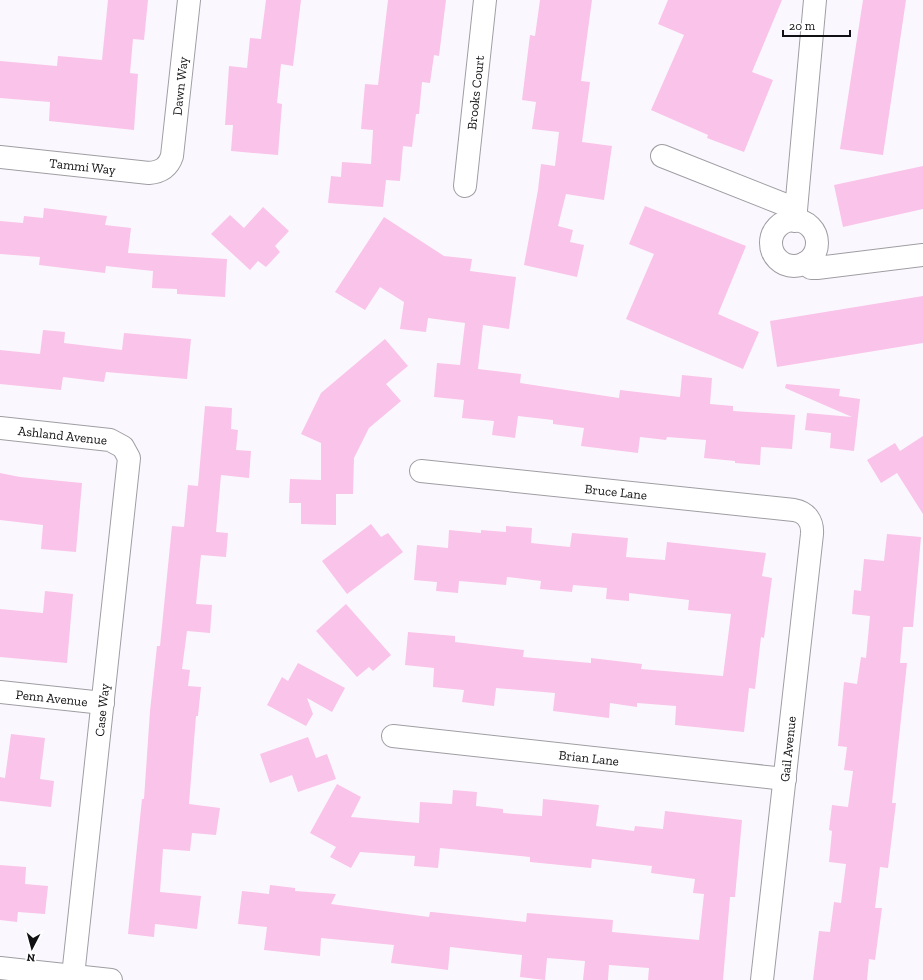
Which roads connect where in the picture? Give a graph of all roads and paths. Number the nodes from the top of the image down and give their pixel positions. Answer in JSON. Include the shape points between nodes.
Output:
{"nodes":[{"id":1,"x":189,"y":0,"type":"edge"},
{"id":2,"x":485,"y":0,"type":"edge"},
{"id":3,"x":815,"y":0,"type":"edge"},
{"id":4,"x":662,"y":156,"type":"dead end"},
{"id":5,"x":0,"y":157,"type":"edge"},
{"id":6,"x":164,"y":170,"type":"joint"},
{"id":7,"x":465,"y":186,"type":"dead end"},
{"id":8,"x":796,"y":215,"type":"junction"},
{"id":9,"x":923,"y":255,"type":"edge"},
{"id":10,"x":806,"y":263,"type":"junction"},
{"id":11,"x":0,"y":428,"type":"edge"},
{"id":12,"x":123,"y":447,"type":"joint"},
{"id":13,"x":421,"y":470,"type":"dead end"},
{"id":14,"x":808,"y":518,"type":"joint"},
{"id":15,"x":0,"y":692,"type":"edge"},
{"id":16,"x":103,"y":703,"type":"junction"},
{"id":17,"x":393,"y":736,"type":"dead end"},
{"id":18,"x":785,"y":779,"type":"junction"},
{"id":19,"x":0,"y":968,"type":"edge"},
{"id":20,"x":74,"y":976,"type":"junction"},
{"id":21,"x":111,"y":980,"type":"edge"},
{"id":22,"x":762,"y":980,"type":"edge"}],
"edges":[{"from":1,"to":6,"type":"street","name":"Dawn Way","via":[[172,156]]},
{"from":2,"to":7,"type":"street","name":"Brooks Court"},
{"from":3,"to":8,"type":"street"},
{"from":4,"to":8,"type":"street"},
{"from":5,"to":6,"type":"street","name":"Tammi Way","via":[[149,173]]},
{"from":8,"to":10,"type":"street","via":[[809,226],[817,238],[815,253]]},
{"from":8,"to":10,"type":"street","via":[[775,231],[772,246],[774,253],[784,264],[799,266]]},
{"from":9,"to":10,"type":"street","via":[[817,268],[811,268]]},
{"from":11,"to":12,"type":"street","name":"Ashland Avenue","via":[[104,439]]},
{"from":12,"to":16,"type":"street","name":"Case Way","via":[[130,463]]},
{"from":13,"to":14,"type":"street","name":"Bruce Lane","via":[[794,510]]},
{"from":14,"to":18,"type":"street","name":"Gail Avenue","via":[[812,534]]},
{"from":15,"to":16,"type":"street","name":"Penn Avenue"},
{"from":16,"to":20,"type":"street","name":"Case Way"},
{"from":17,"to":18,"type":"street","name":"Brian Lane"},
{"from":18,"to":22,"type":"street","name":"Gail Avenue"},
{"from":19,"to":20,"type":"street"},
{"from":20,"to":21,"type":"street"}]}
